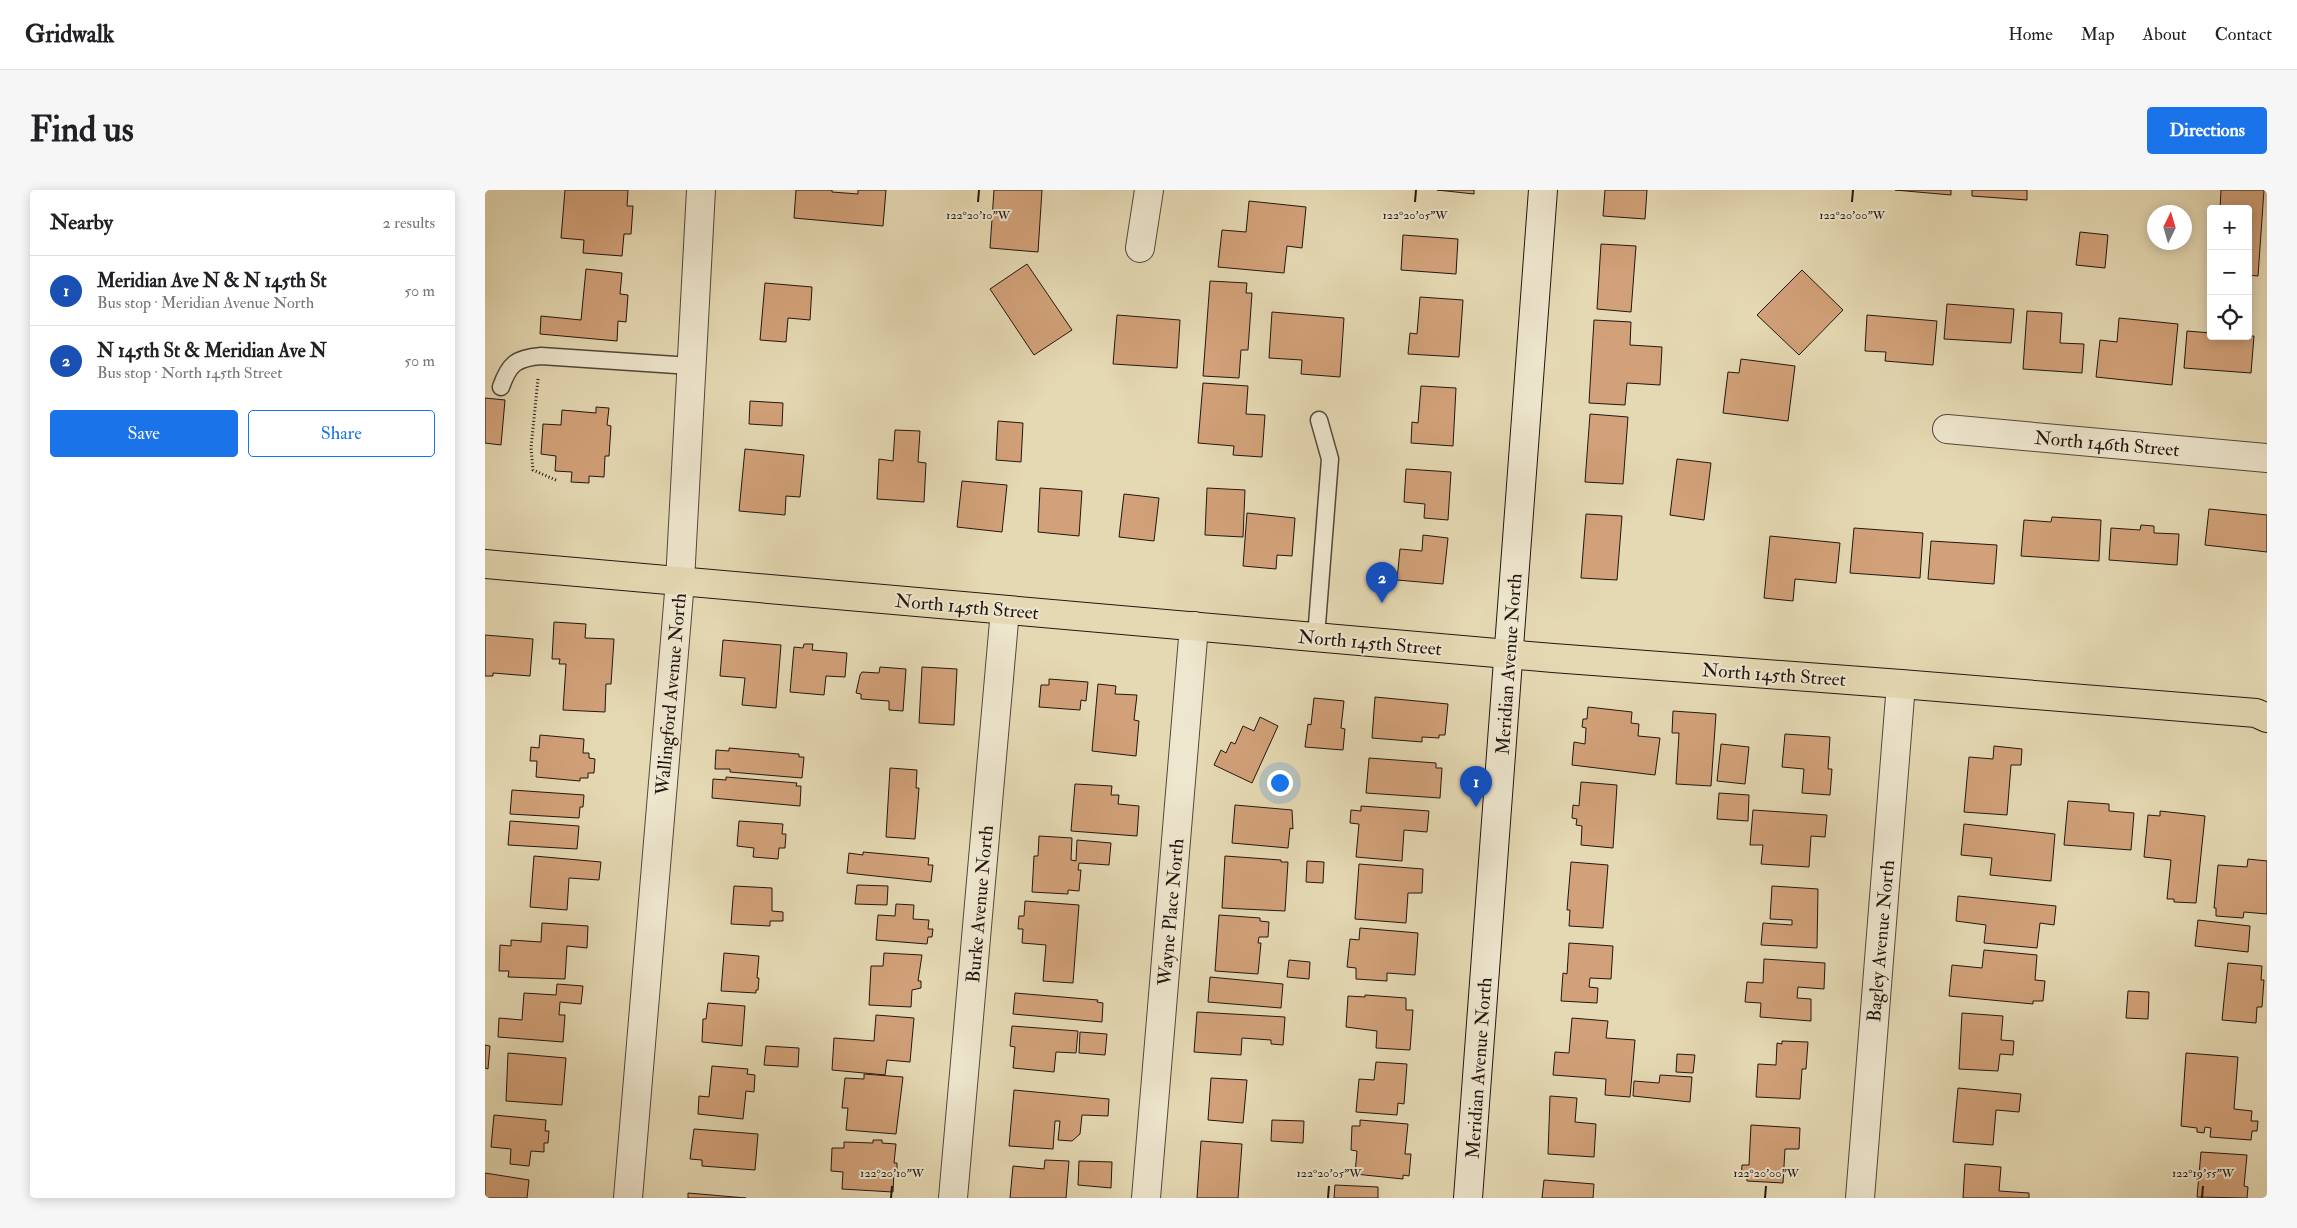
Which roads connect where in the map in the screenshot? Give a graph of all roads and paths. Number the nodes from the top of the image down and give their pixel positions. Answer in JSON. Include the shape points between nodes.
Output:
{"nodes":[{"id":1,"x":701,"y":190,"type":"edge"},
{"id":2,"x":1149,"y":190,"type":"edge"},
{"id":3,"x":1543,"y":190,"type":"edge"},
{"id":4,"x":1140,"y":248,"type":"dead end"},
{"id":5,"x":541,"y":356,"type":"junction"},
{"id":6,"x":691,"y":366,"type":"junction"},
{"id":7,"x":501,"y":387,"type":"dead end"},
{"id":8,"x":1319,"y":420,"type":"dead end"},
{"id":9,"x":1947,"y":429,"type":"dead end"},
{"id":10,"x":2267,"y":458,"type":"edge"},
{"id":11,"x":558,"y":481,"type":"dead end"},
{"id":12,"x":485,"y":564,"type":"edge"},
{"id":13,"x":680,"y":581,"type":"junction"},
{"id":14,"x":1005,"y":610,"type":"junction"},
{"id":15,"x":1195,"y":626,"type":"junction"},
{"id":16,"x":1316,"y":637,"type":"junction"},
{"id":17,"x":1509,"y":654,"type":"junction"},
{"id":18,"x":1901,"y":684,"type":"junction"},
{"id":19,"x":2263,"y":714,"type":"edge"},
{"id":20,"x":628,"y":1198,"type":"edge"},
{"id":21,"x":953,"y":1198,"type":"edge"},
{"id":22,"x":1145,"y":1198,"type":"edge"},
{"id":23,"x":1468,"y":1198,"type":"edge"},
{"id":24,"x":1860,"y":1198,"type":"edge"}],
"edges":[{"from":1,"to":6,"type":"street","name":"Wallingford Avenue North"},
{"from":2,"to":4,"type":"street"},
{"from":3,"to":17,"type":"street","name":"Meridian Avenue North"},
{"from":5,"to":6,"type":"lane"},
{"from":5,"to":7,"type":"lane","via":[[527,357],[507,369]]},
{"from":5,"to":11,"type":"path","via":[[531,448],[533,470]]},
{"from":6,"to":13,"type":"street","name":"Wallingford Avenue North"},
{"from":8,"to":16,"type":"lane","via":[[1330,459]]},
{"from":9,"to":10,"type":"street","name":"North 146th Street"},
{"from":12,"to":13,"type":"main road","name":"North 145th Street"},
{"from":13,"to":14,"type":"main road","name":"North 145th Street"},
{"from":13,"to":20,"type":"street","name":"Wallingford Avenue North"},
{"from":14,"to":15,"type":"main road","name":"North 145th Street"},
{"from":14,"to":21,"type":"street","name":"Burke Avenue North"},
{"from":15,"to":16,"type":"main road","name":"North 145th Street"},
{"from":15,"to":22,"type":"street","name":"Wayne Place North"},
{"from":16,"to":17,"type":"main road","name":"North 145th Street"},
{"from":17,"to":18,"type":"main road","name":"North 145th Street"},
{"from":17,"to":23,"type":"street","name":"Meridian Avenue North"},
{"from":18,"to":19,"type":"main road","name":"North 145th Street"},
{"from":18,"to":24,"type":"street","name":"Bagley Avenue North"}]}
